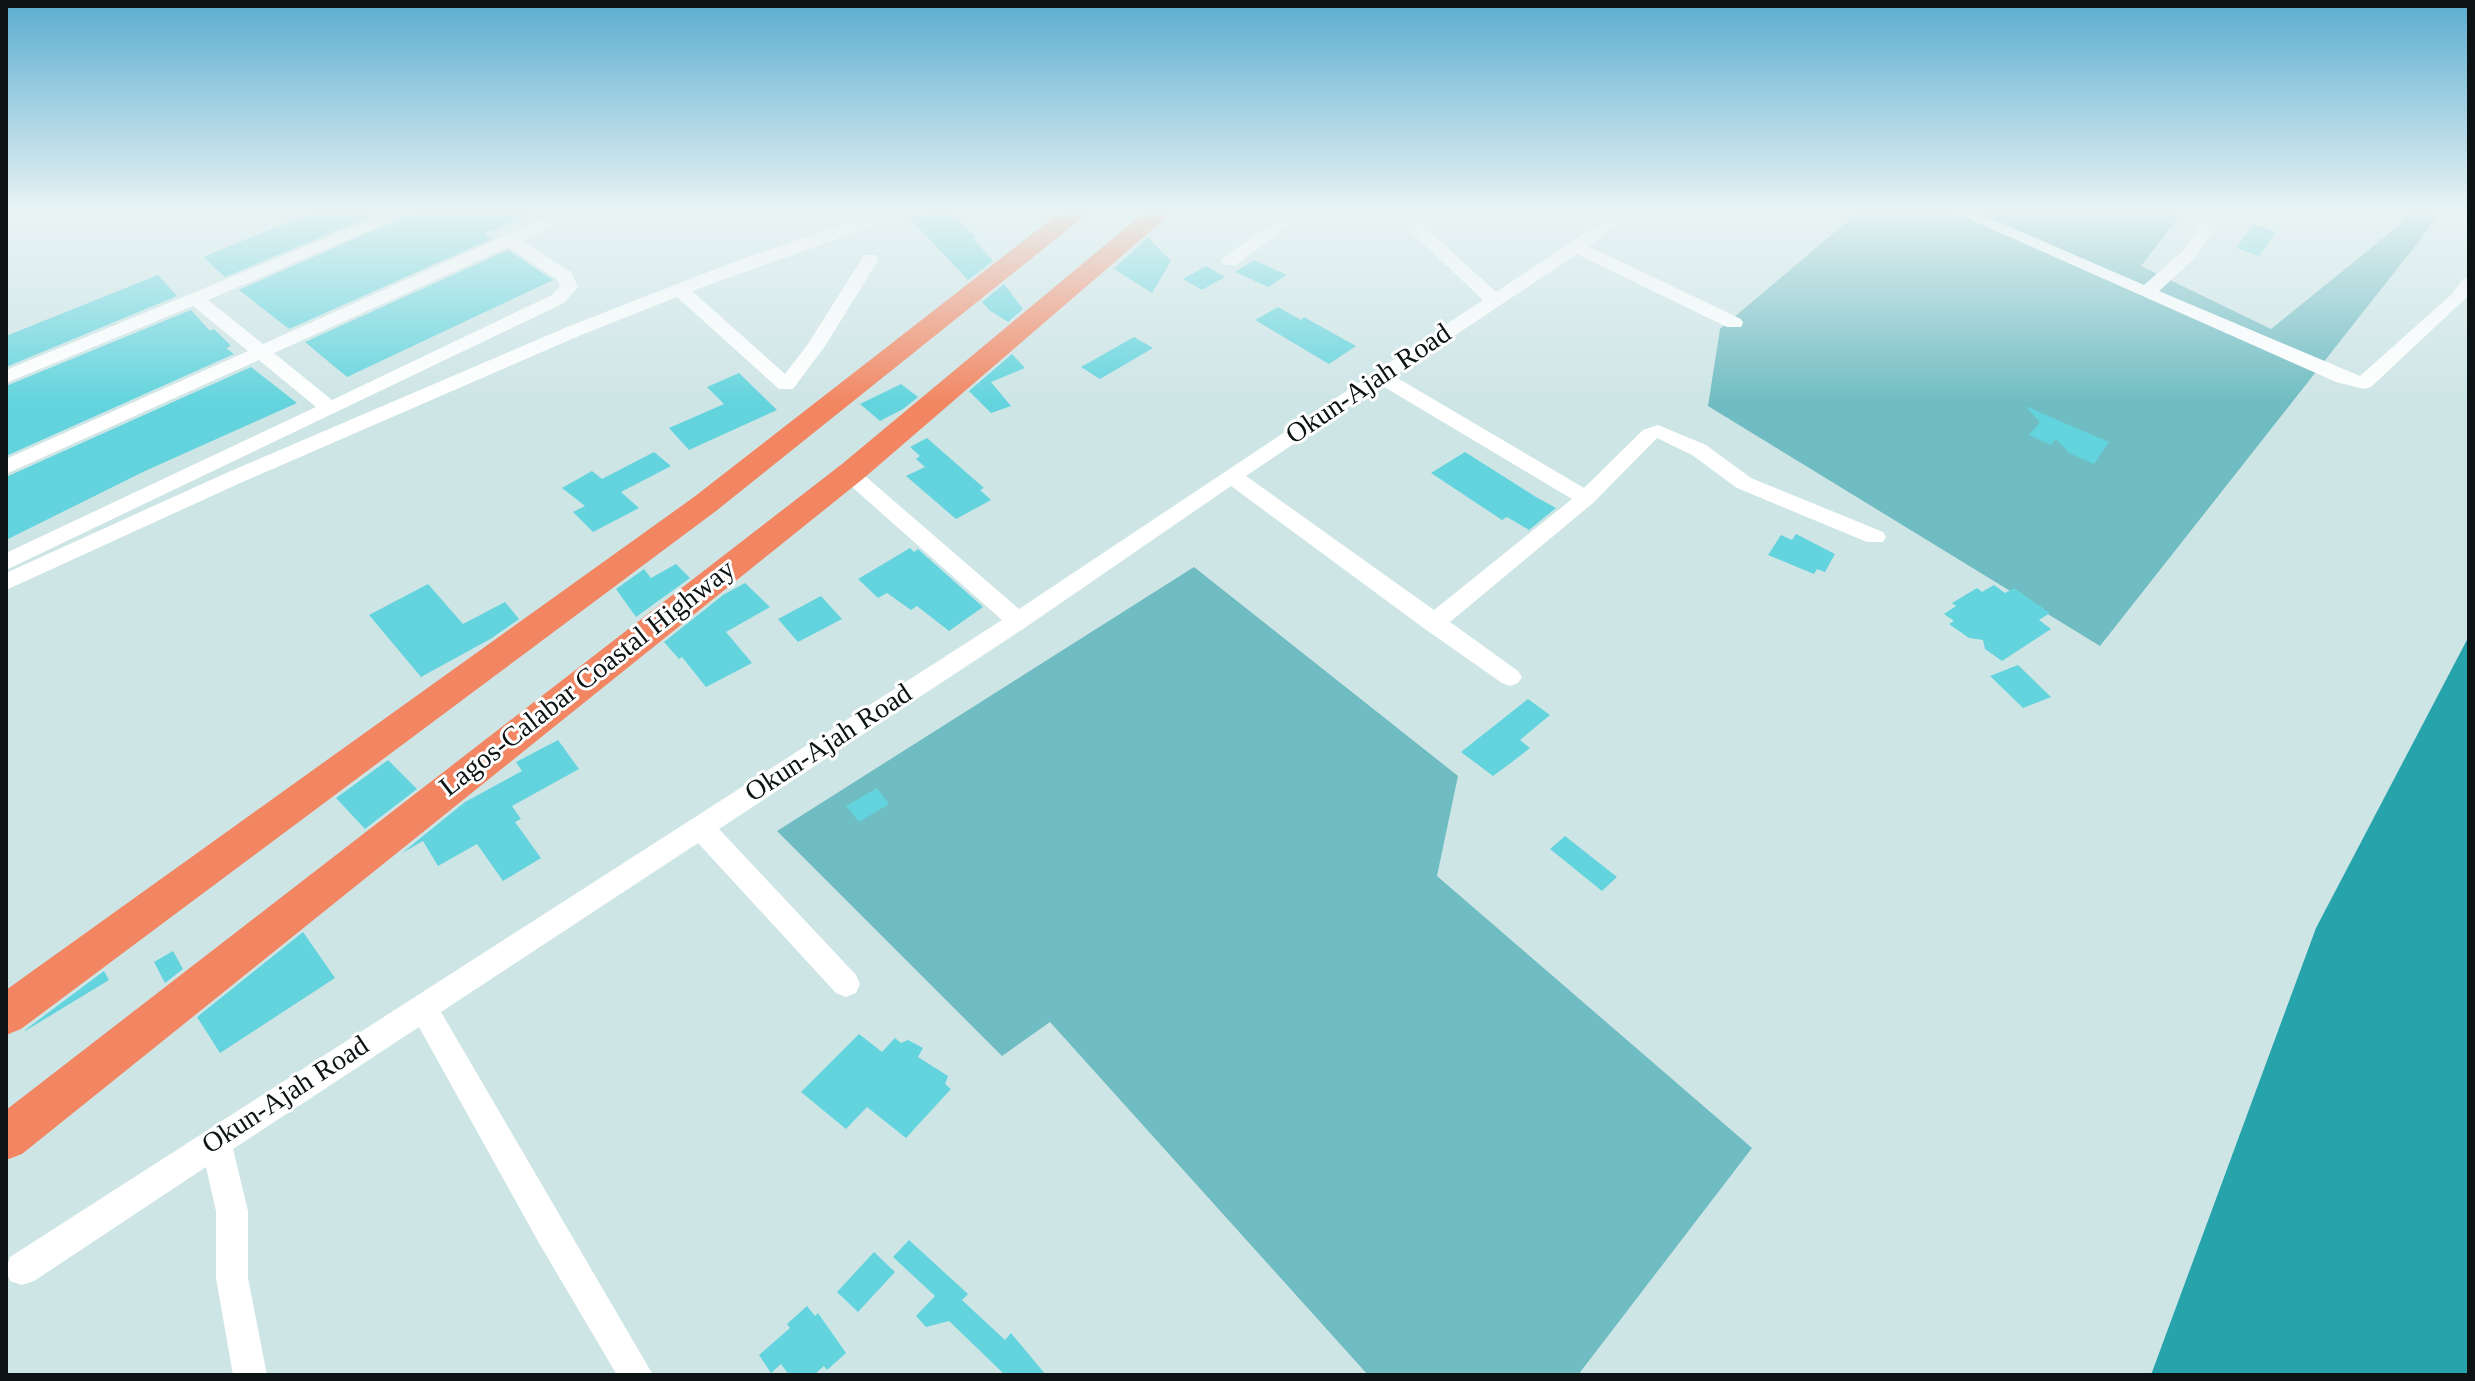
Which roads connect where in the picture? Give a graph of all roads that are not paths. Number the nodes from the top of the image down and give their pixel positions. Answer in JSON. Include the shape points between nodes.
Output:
{"nodes":[{"id":1,"x":254,"y":274,"type":"edge"},
{"id":2,"x":432,"y":274,"type":"edge"},
{"id":3,"x":563,"y":274,"type":"edge"},
{"id":4,"x":720,"y":274,"type":"edge"},
{"id":5,"x":859,"y":274,"type":"edge"},
{"id":6,"x":997,"y":274,"type":"edge"},
{"id":7,"x":1086,"y":274,"type":"edge"},
{"id":8,"x":1466,"y":274,"type":"edge"},
{"id":9,"x":1535,"y":274,"type":"edge"},
{"id":10,"x":1633,"y":274,"type":"edge"},
{"id":11,"x":2106,"y":274,"type":"edge"},
{"id":12,"x":2166,"y":274,"type":"edge"},
{"id":13,"x":2469,"y":283,"type":"edge"},
{"id":14,"x":679,"y":289,"type":"junction"},
{"id":15,"x":2147,"y":292,"type":"junction"},
{"id":16,"x":196,"y":299,"type":"junction"},
{"id":17,"x":1495,"y":301,"type":"junction"},
{"id":18,"x":1734,"y":323,"type":"dead end"},
{"id":19,"x":260,"y":352,"type":"junction"},
{"id":20,"x":6,"y":377,"type":"edge"},
{"id":21,"x":1381,"y":377,"type":"junction"},
{"id":22,"x":330,"y":408,"type":"junction"},
{"id":23,"x":6,"y":467,"type":"edge"},
{"id":24,"x":1232,"y":476,"type":"junction"},
{"id":25,"x":858,"y":481,"type":"dead end"},
{"id":26,"x":1586,"y":498,"type":"junction"},
{"id":27,"x":1875,"y":537,"type":"dead end"},
{"id":28,"x":6,"y":562,"type":"edge"},
{"id":29,"x":6,"y":582,"type":"edge"},
{"id":30,"x":1018,"y":621,"type":"junction"},
{"id":31,"x":1433,"y":623,"type":"junction"},
{"id":32,"x":1510,"y":677,"type":"dead end"},
{"id":33,"x":700,"y":827,"type":"junction"},
{"id":34,"x":846,"y":984,"type":"dead end"},
{"id":35,"x":423,"y":1007,"type":"junction"},
{"id":36,"x":6,"y":1015,"type":"edge"},
{"id":37,"x":6,"y":1138,"type":"edge"},
{"id":38,"x":216,"y":1141,"type":"junction"},
{"id":39,"x":22,"y":1269,"type":"dead end"},
{"id":40,"x":250,"y":1375,"type":"edge"},
{"id":41,"x":636,"y":1375,"type":"edge"}],
"edges":[{"from":1,"to":16,"type":"street"},
{"from":2,"to":19,"type":"street"},
{"from":3,"to":22,"type":"street","via":[[569,287],[558,299]]},
{"from":4,"to":14,"type":"street"},
{"from":5,"to":14,"type":"street","via":[[786,385]]},
{"from":6,"to":36,"type":"highway","via":[[705,504]]},
{"from":7,"to":37,"type":"highway","name":"Lagos-Calabar Coastal Highway","via":[[853,471]]},
{"from":8,"to":17,"type":"street"},
{"from":9,"to":17,"type":"street","name":"Okun-Ajah Road"},
{"from":10,"to":18,"type":"street"},
{"from":11,"to":15,"type":"street"},
{"from":12,"to":15,"type":"street"},
{"from":13,"to":15,"type":"street","via":[[2364,383]]},
{"from":14,"to":29,"type":"street","via":[[400,405]]},
{"from":16,"to":19,"type":"street"},
{"from":16,"to":20,"type":"street"},
{"from":17,"to":21,"type":"street","name":"Okun-Ajah Road"},
{"from":19,"to":22,"type":"street"},
{"from":19,"to":23,"type":"street"},
{"from":21,"to":24,"type":"street","name":"Okun-Ajah Road"},
{"from":21,"to":26,"type":"street"},
{"from":22,"to":28,"type":"street"},
{"from":24,"to":30,"type":"street","name":"Okun-Ajah Road"},
{"from":24,"to":31,"type":"street"},
{"from":25,"to":30,"type":"street"},
{"from":26,"to":27,"type":"street","via":[[1658,431],[1699,450],[1744,483]]},
{"from":26,"to":31,"type":"street"},
{"from":30,"to":33,"type":"street","name":"Okun-Ajah Road"},
{"from":31,"to":32,"type":"street"},
{"from":33,"to":34,"type":"street"},
{"from":33,"to":35,"type":"street","name":"Okun-Ajah Road"},
{"from":35,"to":38,"type":"street","name":"Okun-Ajah Road"},
{"from":35,"to":41,"type":"street"},
{"from":38,"to":39,"type":"street","name":"Okun-Ajah Road"},
{"from":38,"to":40,"type":"street","via":[[232,1211],[232,1278]]}]}
